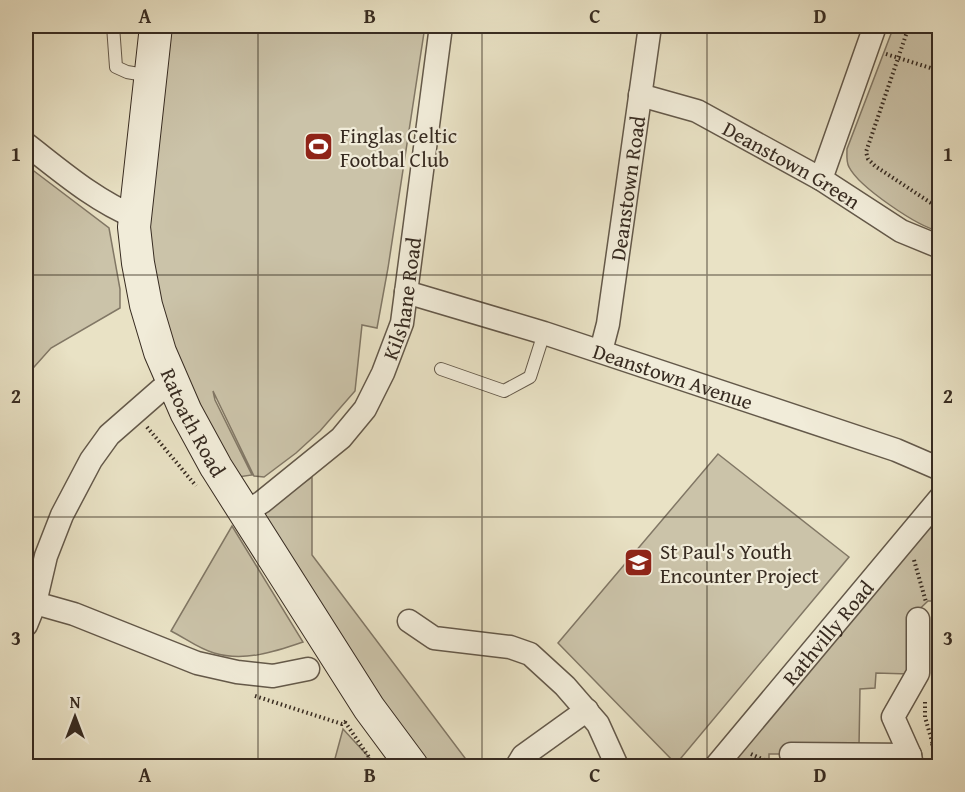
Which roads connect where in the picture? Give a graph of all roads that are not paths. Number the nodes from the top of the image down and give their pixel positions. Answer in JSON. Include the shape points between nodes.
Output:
{"nodes":[{"id":1,"x":113,"y":26,"type":"edge"},
{"id":2,"x":156,"y":26,"type":"edge"},
{"id":3,"x":441,"y":26,"type":"edge"},
{"id":4,"x":650,"y":26,"type":"edge"},
{"id":5,"x":875,"y":26,"type":"edge"},
{"id":6,"x":152,"y":76,"type":"junction"},
{"id":7,"x":640,"y":95,"type":"junction"},
{"id":8,"x":26,"y":144,"type":"edge"},
{"id":9,"x":821,"y":178,"type":"junction"},
{"id":10,"x":135,"y":217,"type":"junction"},
{"id":11,"x":939,"y":247,"type":"edge"},
{"id":12,"x":406,"y":292,"type":"junction"},
{"id":13,"x":544,"y":333,"type":"junction"},
{"id":14,"x":601,"y":351,"type":"junction"},
{"id":15,"x":441,"y":369,"type":"dead end"},
{"id":16,"x":172,"y":379,"type":"junction"},
{"id":17,"x":939,"y":469,"type":"edge"},
{"id":18,"x":939,"y":498,"type":"edge"},
{"id":19,"x":246,"y":512,"type":"junction"},
{"id":20,"x":35,"y":603,"type":"junction"},
{"id":21,"x":918,"y":619,"type":"dead end"},
{"id":22,"x":409,"y":621,"type":"dead end"},
{"id":23,"x":26,"y":625,"type":"edge"},
{"id":24,"x":308,"y":669,"type":"dead end"},
{"id":25,"x":586,"y":710,"type":"junction"},
{"id":26,"x":791,"y":754,"type":"road end"},
{"id":27,"x":911,"y":761,"type":"edge"},
{"id":28,"x":412,"y":766,"type":"edge"},
{"id":29,"x":517,"y":766,"type":"edge"},
{"id":30,"x":617,"y":766,"type":"edge"},
{"id":31,"x":716,"y":766,"type":"edge"}],
"edges":[{"from":1,"to":6,"type":"lane","via":[[116,67]]},
{"from":2,"to":6,"type":"street","name":"Ratoath Road"},
{"from":3,"to":12,"type":"street","name":"Kilshane Road"},
{"from":4,"to":7,"type":"street","name":"Deanstown Road"},
{"from":5,"to":9,"type":"street"},
{"from":6,"to":10,"type":"street","name":"Ratoath Road"},
{"from":7,"to":9,"type":"street","name":"Deanstown Green","via":[[697,111]]},
{"from":7,"to":14,"type":"street","name":"Deanstown Road"},
{"from":8,"to":10,"type":"street","via":[[89,192]]},
{"from":9,"to":11,"type":"street","name":"Deanstown Green","via":[[901,231]]},
{"from":10,"to":16,"type":"street","name":"Ratoath Road","via":[[146,305]]},
{"from":12,"to":13,"type":"street","name":"Deanstown Avenue"},
{"from":12,"to":19,"type":"street","name":"Kilshane Road","via":[[402,323],[365,409],[341,438]]},
{"from":13,"to":14,"type":"street","name":"Deanstown Avenue"},
{"from":13,"to":15,"type":"lane","via":[[530,377],[504,391]]},
{"from":14,"to":17,"type":"street","name":"Deanstown Avenue","via":[[896,450]]},
{"from":16,"to":19,"type":"street","name":"Ratoath Road","via":[[216,467]]},
{"from":16,"to":20,"type":"street","via":[[109,435],[79,480],[46,556]]},
{"from":18,"to":31,"type":"street","name":"Rathvilly Road"},
{"from":19,"to":28,"type":"street","name":"Ratoath Road","via":[[357,715]]},
{"from":20,"to":23,"type":"street"},
{"from":20,"to":24,"type":"street","via":[[74,614],[197,663],[273,676]]},
{"from":21,"to":27,"type":"street","via":[[918,673],[893,717]]},
{"from":22,"to":25,"type":"street","via":[[434,638],[510,647],[530,654]]},
{"from":25,"to":29,"type":"street","via":[[523,756]]},
{"from":25,"to":30,"type":"street","via":[[598,724]]},
{"from":26,"to":27,"type":"street"}]}
